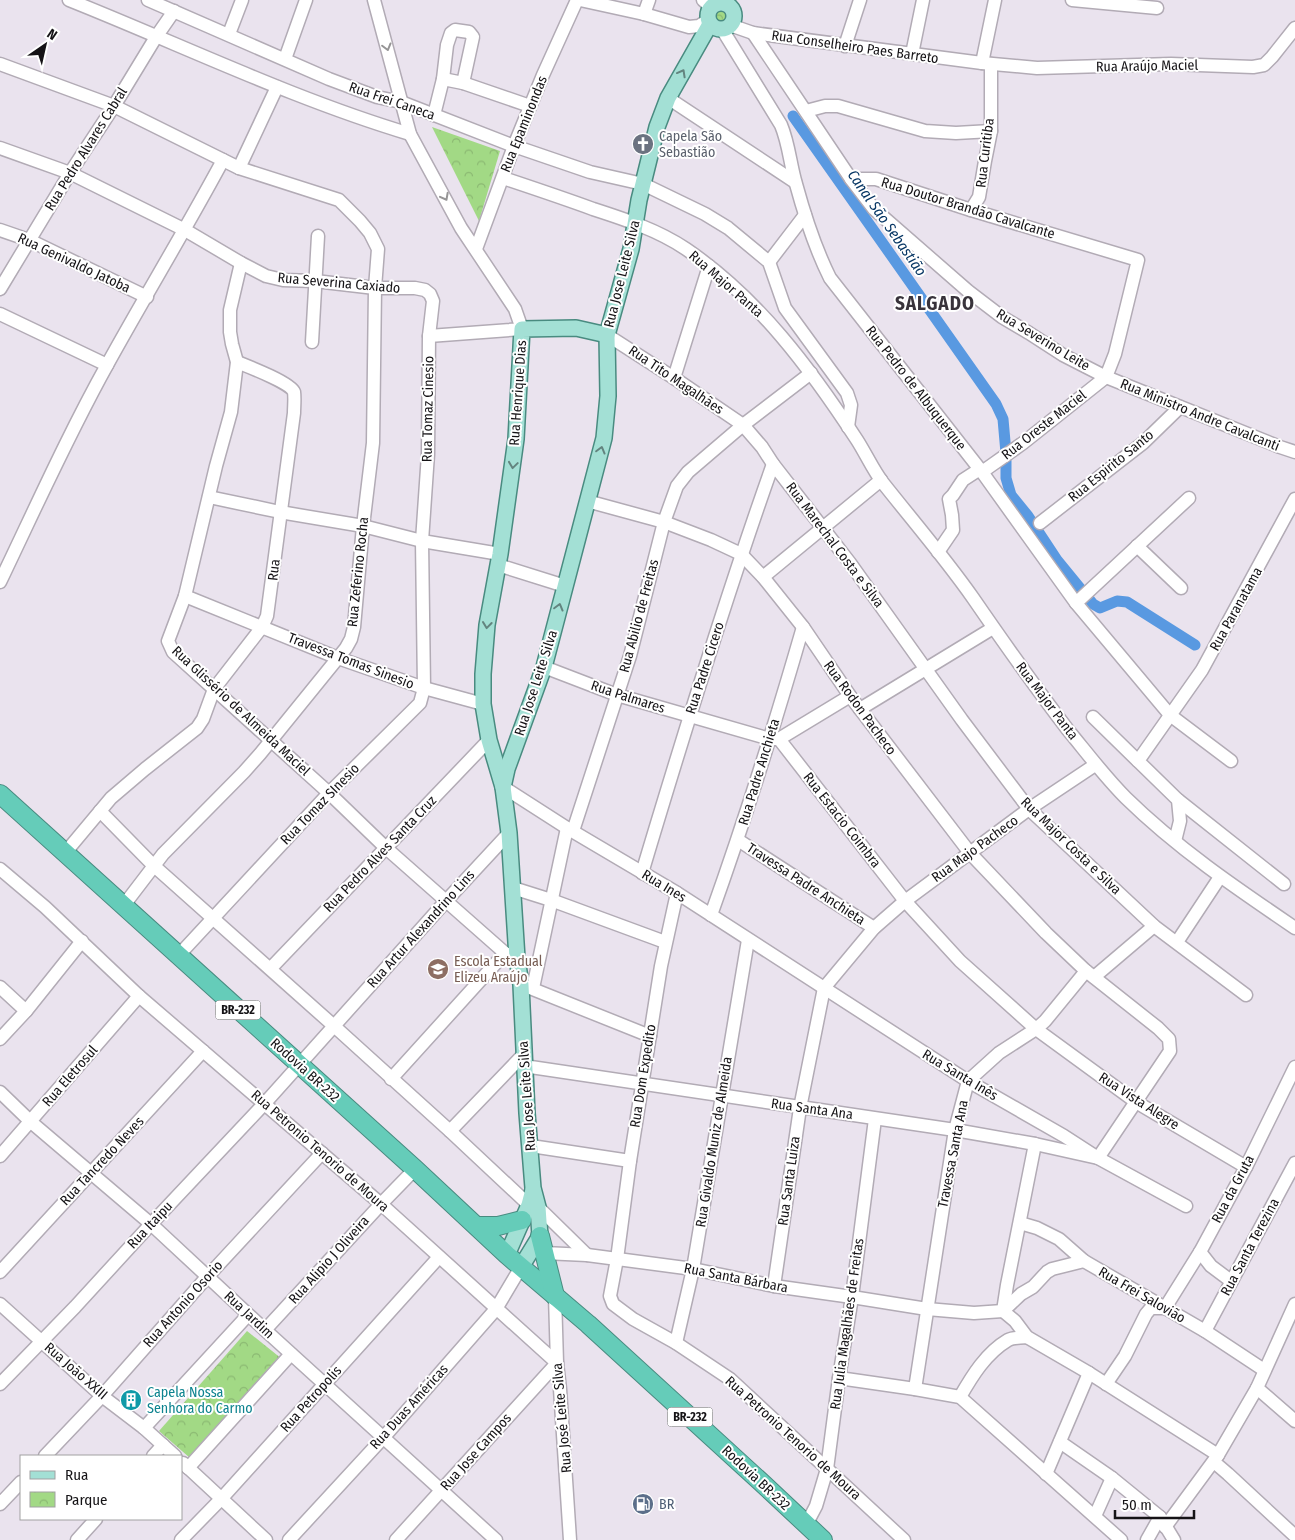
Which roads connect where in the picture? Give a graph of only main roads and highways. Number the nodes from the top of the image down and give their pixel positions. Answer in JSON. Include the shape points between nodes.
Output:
{"nodes":[{"id":1,"x":718,"y":11,"type":"edge"},
{"id":2,"x":522,"y":329,"type":"joint"},
{"id":3,"x":607,"y":335,"type":"junction"},
{"id":4,"x":503,"y":787,"type":"junction"},
{"id":5,"x":0,"y":794,"type":"edge"},
{"id":6,"x":530,"y":1210,"type":"junction"},
{"id":7,"x":476,"y":1226,"type":"junction"},
{"id":8,"x":542,"y":1244,"type":"junction"},
{"id":9,"x":507,"y":1255,"type":"junction"},
{"id":10,"x":521,"y":1267,"type":"junction"},
{"id":11,"x":555,"y":1296,"type":"junction"},
{"id":12,"x":823,"y":1540,"type":"edge"}],
"edges":[{"from":3,"to":1,"type":"main road","name":"Rua Jose Leite Silva","one_way":true,"via":[[631,249],[657,127],[668,98]]},
{"from":2,"to":3,"type":"main road","name":"Rua Tito Magalhães","via":[[576,328]]},
{"from":2,"to":4,"type":"main road","name":"Rua Henrique Dias","one_way":true,"via":[[516,439],[484,652],[483,704],[489,740]]},
{"from":4,"to":3,"type":"main road","name":"Rua Jose Leite Silva","one_way":true,"via":[[544,667],[604,438],[608,396]]},
{"from":4,"to":6,"type":"main road","name":"Rua Jose Leite Silva","via":[[513,888],[511,955],[527,986],[524,1060],[534,1188]]},
{"from":5,"to":7,"type":"highway","name":"Rodovia BR-232","number":"BR-232"},
{"from":6,"to":7,"type":"highway","via":[[498,1226]]},
{"from":6,"to":8,"type":"main road","name":"Rua Jose Leite Silva"},
{"from":6,"to":9,"type":"main road","name":"Rua Jose Leite Silva"},
{"from":7,"to":9,"type":"highway","number":"BR-232"},
{"from":8,"to":10,"type":"main road"},
{"from":8,"to":11,"type":"highway"},
{"from":9,"to":10,"type":"highway","number":"BR-232"},
{"from":10,"to":11,"type":"highway","number":"BR-232"},
{"from":11,"to":12,"type":"highway","name":"Rodovia BR-232","number":"BR-232"}]}
